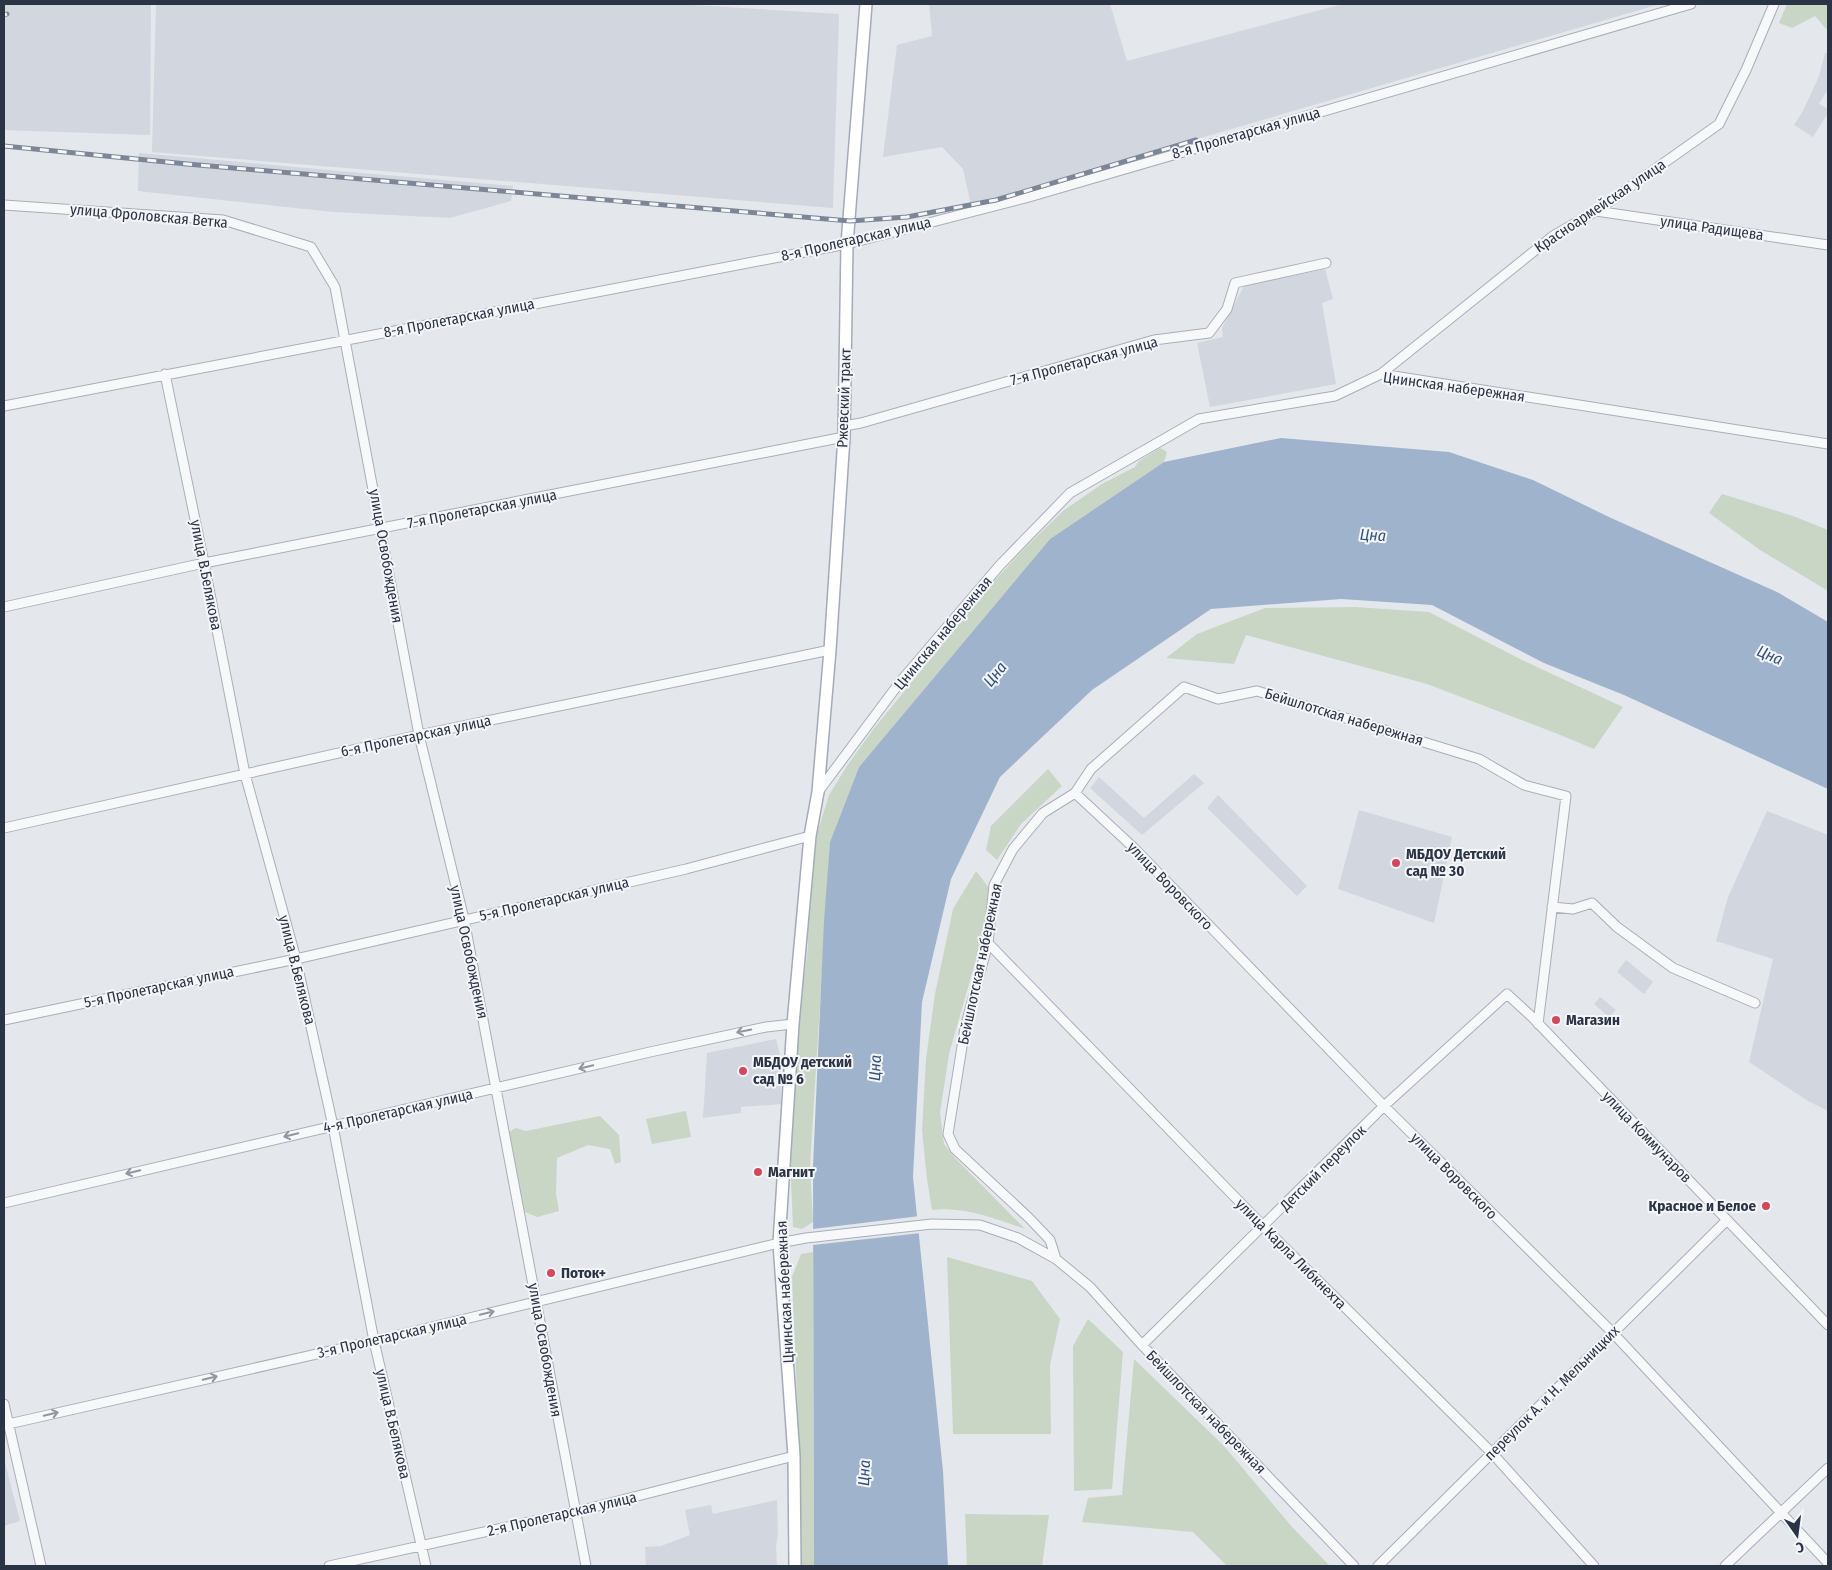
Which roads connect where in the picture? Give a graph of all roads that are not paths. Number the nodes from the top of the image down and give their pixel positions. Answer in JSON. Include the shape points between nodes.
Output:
{"nodes":[{"id":1,"x":866,"y":4,"type":"edge"},
{"id":2,"x":1691,"y":4,"type":"edge"},
{"id":3,"x":1774,"y":4,"type":"edge"},
{"id":4,"x":4,"y":206,"type":"edge"},
{"id":5,"x":1596,"y":211,"type":"junction"},
{"id":6,"x":847,"y":244,"type":"junction"},
{"id":7,"x":1828,"y":245,"type":"edge"},
{"id":8,"x":1326,"y":263,"type":"dead end"},
{"id":9,"x":346,"y":339,"type":"junction"},
{"id":10,"x":165,"y":374,"type":"junction"},
{"id":11,"x":1381,"y":374,"type":"junction"},
{"id":12,"x":4,"y":406,"type":"edge"},
{"id":13,"x":844,"y":432,"type":"junction"},
{"id":14,"x":1828,"y":444,"type":"edge"},
{"id":15,"x":381,"y":529,"type":"junction"},
{"id":16,"x":204,"y":563,"type":"junction"},
{"id":17,"x":4,"y":607,"type":"edge"},
{"id":18,"x":830,"y":650,"type":"junction"},
{"id":19,"x":419,"y":735,"type":"junction"},
{"id":20,"x":245,"y":774,"type":"junction"},
{"id":21,"x":818,"y":792,"type":"junction"},
{"id":22,"x":1075,"y":793,"type":"junction"},
{"id":23,"x":4,"y":828,"type":"edge"},
{"id":24,"x":810,"y":836,"type":"junction"},
{"id":25,"x":1552,"y":907,"type":"junction"},
{"id":26,"x":464,"y":919,"type":"junction"},
{"id":27,"x":988,"y":943,"type":"junction"},
{"id":28,"x":296,"y":959,"type":"junction"},
{"id":29,"x":1506,"y":994,"type":"joint"},
{"id":30,"x":1755,"y":1003,"type":"dead end"},
{"id":31,"x":4,"y":1020,"type":"edge"},
{"id":32,"x":792,"y":1024,"type":"junction"},
{"id":33,"x":1538,"y":1024,"type":"junction"},
{"id":34,"x":496,"y":1088,"type":"junction"},
{"id":35,"x":1384,"y":1106,"type":"junction"},
{"id":36,"x":333,"y":1126,"type":"junction"},
{"id":37,"x":4,"y":1203,"type":"edge"},
{"id":38,"x":1726,"y":1220,"type":"junction"},
{"id":39,"x":1264,"y":1227,"type":"junction"},
{"id":40,"x":806,"y":1238,"type":"joint"},
{"id":41,"x":779,"y":1243,"type":"junction"},
{"id":42,"x":1056,"y":1259,"type":"junction"},
{"id":43,"x":536,"y":1301,"type":"junction"},
{"id":44,"x":1828,"y":1326,"type":"edge"},
{"id":45,"x":1612,"y":1332,"type":"junction"},
{"id":46,"x":374,"y":1341,"type":"junction"},
{"id":47,"x":1142,"y":1345,"type":"junction"},
{"id":48,"x":4,"y":1404,"type":"edge"},
{"id":49,"x":6,"y":1425,"type":"edge"},
{"id":50,"x":1492,"y":1453,"type":"junction"},
{"id":51,"x":794,"y":1456,"type":"junction"},
{"id":52,"x":1828,"y":1468,"type":"edge"},
{"id":53,"x":575,"y":1512,"type":"junction"},
{"id":54,"x":1781,"y":1512,"type":"junction"},
{"id":55,"x":421,"y":1545,"type":"junction"},
{"id":56,"x":1828,"y":1562,"type":"edge"},
{"id":57,"x":41,"y":1566,"type":"edge"},
{"id":58,"x":329,"y":1566,"type":"edge"},
{"id":59,"x":426,"y":1566,"type":"edge"},
{"id":60,"x":586,"y":1566,"type":"edge"},
{"id":61,"x":795,"y":1566,"type":"edge"},
{"id":62,"x":1354,"y":1566,"type":"edge"},
{"id":63,"x":1378,"y":1566,"type":"edge"},
{"id":64,"x":1594,"y":1566,"type":"edge"},
{"id":65,"x":1725,"y":1566,"type":"edge"}],
"edges":[{"from":1,"to":6,"type":"main road","name":"Ржевский тракт"},
{"from":2,"to":6,"type":"street","name":"8-я Пролетарская улица","via":[[1038,194]]},
{"from":3,"to":5,"type":"street","name":"Красноармейская улица","via":[[1719,124]]},
{"from":4,"to":9,"type":"street","name":"улица Фроловская Ветка","via":[[223,220],[311,247],[335,287]]},
{"from":5,"to":7,"type":"street","name":"улица Радищева"},
{"from":5,"to":11,"type":"street","name":"Красноармейская улица","via":[[1553,236]]},
{"from":6,"to":9,"type":"street","name":"8-я Пролетарская улица"},
{"from":6,"to":13,"type":"main road","name":"Ржевский тракт"},
{"from":8,"to":13,"type":"street","name":"7-я Пролетарская улица","via":[[1235,283],[1227,309],[1209,333],[1154,340],[870,420]]},
{"from":9,"to":10,"type":"street","name":"8-я Пролетарская улица"},
{"from":9,"to":15,"type":"street","name":"улица Освобождения"},
{"from":10,"to":12,"type":"street","name":"8-я Пролетарская улица"},
{"from":10,"to":16,"type":"street","name":"улица В.Белякова"},
{"from":11,"to":14,"type":"street","name":"Цнинская набережная"},
{"from":11,"to":21,"type":"street","name":"Цнинская набережная","via":[[1335,396],[1199,419],[1070,493],[1000,564],[900,682]]},
{"from":13,"to":15,"type":"street","name":"7-я Пролетарская улица"},
{"from":13,"to":18,"type":"main road","name":"Ржевский тракт"},
{"from":15,"to":16,"type":"street","name":"7-я Пролетарская улица"},
{"from":15,"to":19,"type":"street","name":"улица Освобождения"},
{"from":16,"to":17,"type":"street","name":"7-я Пролетарская улица"},
{"from":16,"to":20,"type":"street","name":"улица В.Белякова"},
{"from":18,"to":19,"type":"street","name":"6-я Пролетарская улица"},
{"from":18,"to":21,"type":"main road","name":"Ржевский тракт"},
{"from":19,"to":20,"type":"street","name":"6-я Пролетарская улица"},
{"from":19,"to":26,"type":"street","name":"улица Освобождения"},
{"from":20,"to":23,"type":"street","name":"6-я Пролетарская улица"},
{"from":20,"to":28,"type":"street","name":"улица В.Белякова"},
{"from":21,"to":24,"type":"main road","name":"Цнинская набережная"},
{"from":22,"to":25,"type":"street","name":"Бейшлотская набережная","via":[[1092,769],[1184,687],[1218,699],[1257,691],[1479,759],[1524,785],[1566,796]]},
{"from":22,"to":27,"type":"street","name":"Бейшлотская набережная","via":[[1042,813],[1013,849],[994,885]]},
{"from":22,"to":35,"type":"street","name":"улица Воровского","via":[[1134,848]]},
{"from":24,"to":26,"type":"street","name":"5-я Пролетарская улица","via":[[686,869]]},
{"from":24,"to":32,"type":"main road","name":"Цнинская набережная"},
{"from":25,"to":30,"type":"street","via":[[1573,909],[1592,903],[1617,927],[1673,968]]},
{"from":25,"to":33,"type":"street"},
{"from":26,"to":28,"type":"street","name":"5-я Пролетарская улица"},
{"from":26,"to":34,"type":"street","name":"улица Освобождения"},
{"from":27,"to":39,"type":"street","name":"улица Карла Либкнехта"},
{"from":27,"to":42,"type":"street","name":"Бейшлотская набережная","via":[[965,1028],[948,1134],[955,1149],[1050,1240]]},
{"from":28,"to":31,"type":"street","name":"5-я Пролетарская улица"},
{"from":28,"to":36,"type":"street","name":"улица В.Белякова"},
{"from":29,"to":33,"type":"street","name":"улица Коммунаров"},
{"from":29,"to":35,"type":"street","name":"Детский переулок"},
{"from":32,"to":34,"type":"street","name":"4-я Пролетарская улица","one_way":true,"via":[[766,1026]]},
{"from":32,"to":41,"type":"main road","name":"Цнинская набережная"},
{"from":33,"to":38,"type":"street","name":"улица Коммунаров"},
{"from":34,"to":36,"type":"street","name":"4-я Пролетарская улица"},
{"from":34,"to":43,"type":"street","name":"улица Освобождения"},
{"from":35,"to":39,"type":"street","name":"Детский переулок"},
{"from":35,"to":45,"type":"street","name":"улица Воровского"},
{"from":36,"to":37,"type":"street","name":"4-я Пролетарская улица","one_way":true},
{"from":36,"to":46,"type":"street","name":"улица В.Белякова"},
{"from":38,"to":44,"type":"street","name":"улица Коммунаров"},
{"from":38,"to":45,"type":"street","name":"переулок А. и Н. Мельницких"},
{"from":39,"to":47,"type":"street","name":"Детский переулок"},
{"from":39,"to":50,"type":"street","name":"улица Карла Либкнехта"},
{"from":40,"to":41,"type":"street","name":"3-я Пролетарская улица"},
{"from":40,"to":42,"type":"street","name":"Бейшлотская набережная","via":[[932,1224],[980,1225],[1018,1238]]},
{"from":41,"to":43,"type":"street","name":"3-я Пролетарская улица"},
{"from":41,"to":51,"type":"main road","name":"Цнинская набережная"},
{"from":42,"to":47,"type":"street","name":"Бейшлотская набережная","via":[[1090,1288]]},
{"from":46,"to":43,"type":"street","name":"3-я Пролетарская улица","one_way":true},
{"from":43,"to":53,"type":"street","name":"улица Освобождения"},
{"from":45,"to":50,"type":"street","name":"переулок А. и Н. Мельницких"},
{"from":45,"to":54,"type":"street","name":"улица Воровского"},
{"from":49,"to":46,"type":"street","name":"3-я Пролетарская улица","one_way":true},
{"from":46,"to":55,"type":"street","name":"улица В.Белякова"},
{"from":47,"to":62,"type":"street","name":"Бейшлотская набережная"},
{"from":48,"to":49,"type":"street"},
{"from":49,"to":57,"type":"street"},
{"from":50,"to":63,"type":"street","name":"переулок А. и Н. Мельницких"},
{"from":50,"to":64,"type":"street","name":"улица Карла Либкнехта"},
{"from":51,"to":53,"type":"street","name":"2-я Пролетарская улица"},
{"from":51,"to":61,"type":"main road","name":"Цнинская набережная"},
{"from":52,"to":54,"type":"street"},
{"from":53,"to":55,"type":"street","name":"2-я Пролетарская улица"},
{"from":53,"to":60,"type":"street","name":"улица Освобождения"},
{"from":54,"to":56,"type":"street","name":"улица Воровского"},
{"from":54,"to":65,"type":"street"},
{"from":55,"to":58,"type":"street","name":"2-я Пролетарская улица"},
{"from":55,"to":59,"type":"street","name":"улица В.Белякова"}]}
